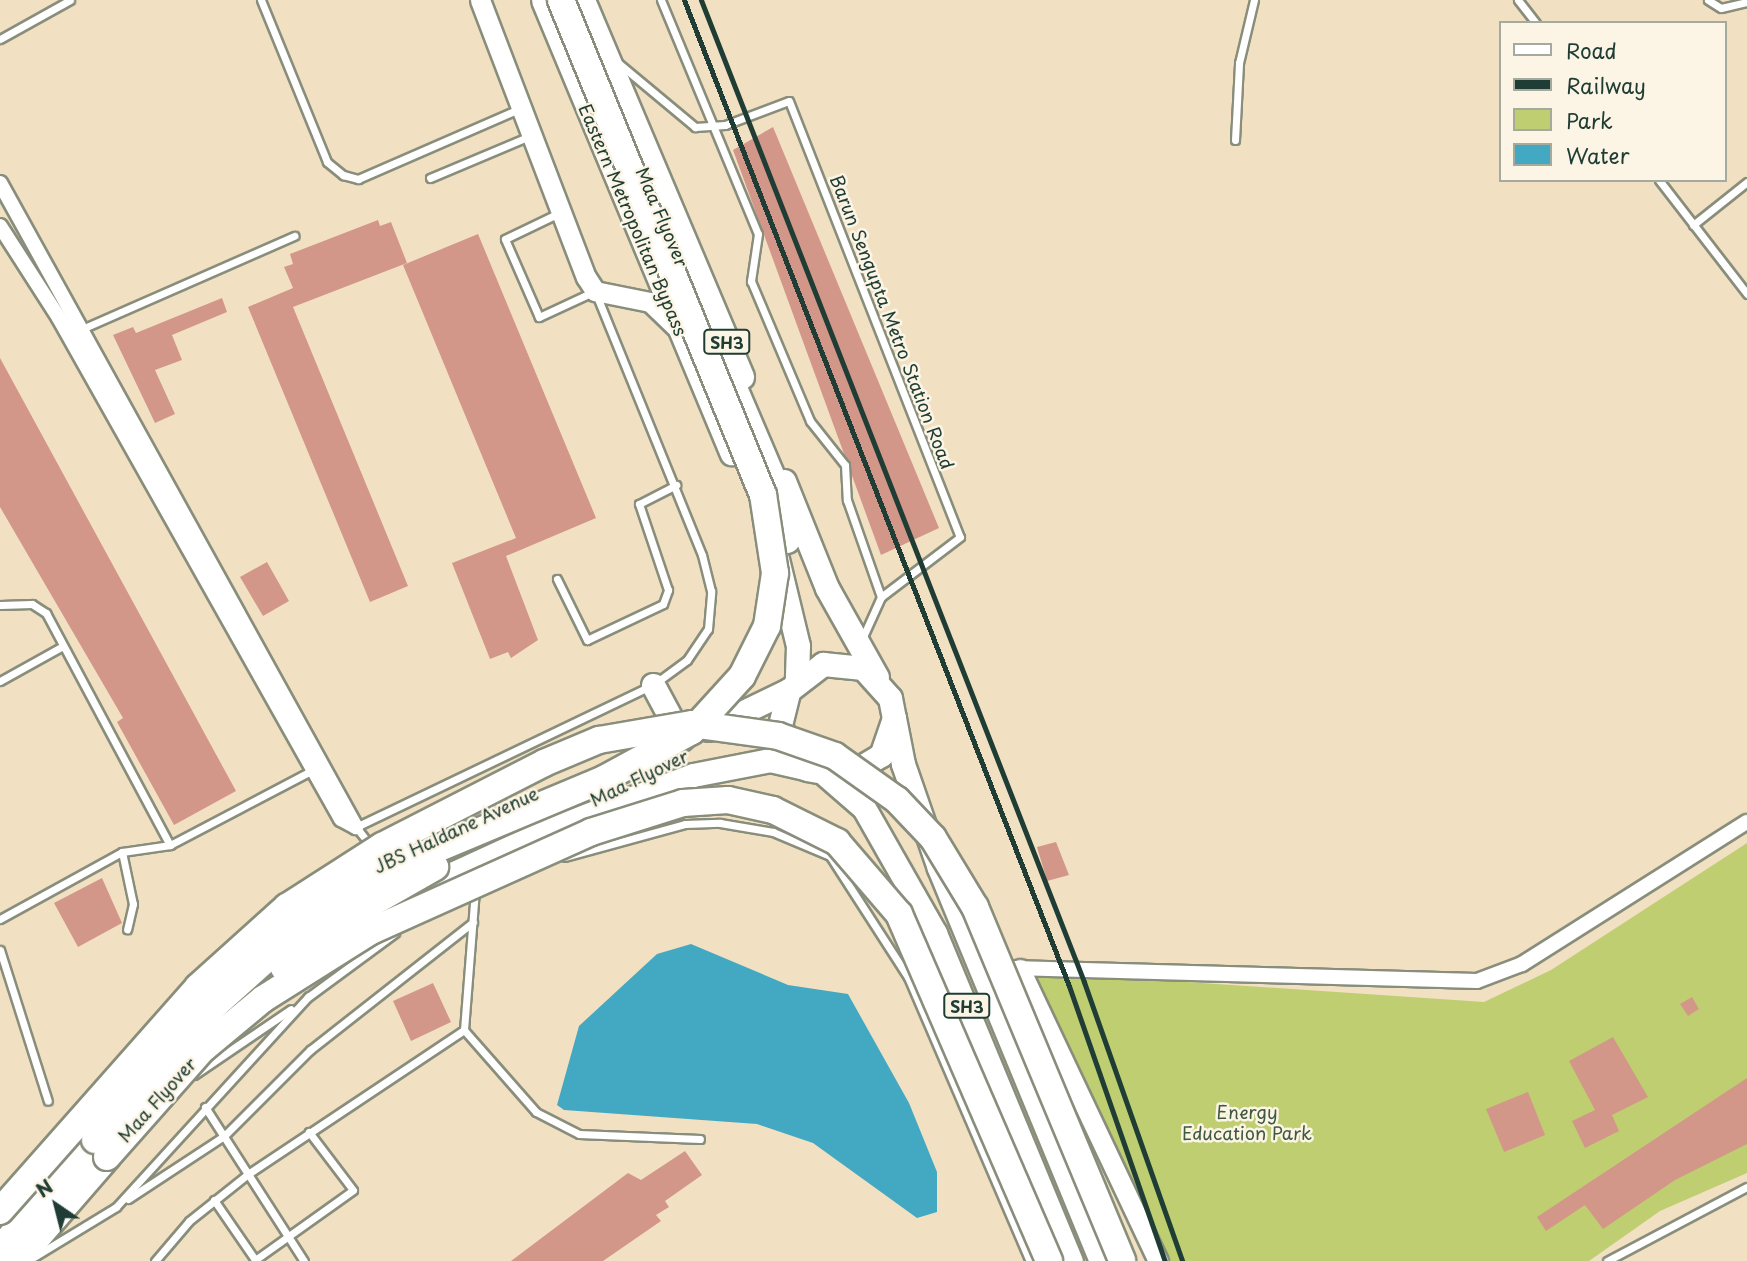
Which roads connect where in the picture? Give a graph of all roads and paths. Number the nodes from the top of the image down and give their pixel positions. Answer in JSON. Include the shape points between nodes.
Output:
{"nodes":[{"id":1,"x":70,"y":0,"type":"edge"},
{"id":2,"x":261,"y":0,"type":"edge"},
{"id":3,"x":480,"y":0,"type":"edge"},
{"id":4,"x":543,"y":0,"type":"edge"},
{"id":5,"x":561,"y":0,"type":"edge"},
{"id":6,"x":572,"y":0,"type":"edge"},
{"id":7,"x":583,"y":0,"type":"edge"},
{"id":8,"x":660,"y":0,"type":"edge"},
{"id":9,"x":1254,"y":0,"type":"edge"},
{"id":10,"x":1518,"y":0,"type":"edge"},
{"id":11,"x":1709,"y":0,"type":"edge"},
{"id":12,"x":1747,"y":2,"type":"edge"},
{"id":13,"x":1534,"y":21,"type":"edge"},
{"id":14,"x":0,"y":39,"type":"edge"},
{"id":15,"x":606,"y":55,"type":"junction"},
{"id":16,"x":523,"y":108,"type":"junction"},
{"id":17,"x":713,"y":126,"type":"junction"},
{"id":18,"x":533,"y":135,"type":"junction"},
{"id":19,"x":1235,"y":140,"type":"dead end"},
{"id":20,"x":430,"y":178,"type":"dead end"},
{"id":21,"x":1661,"y":182,"type":"edge"},
{"id":22,"x":1747,"y":182,"type":"edge"},
{"id":23,"x":0,"y":183,"type":"edge"},
{"id":24,"x":560,"y":213,"type":"junction"},
{"id":25,"x":1693,"y":225,"type":"junction"},
{"id":26,"x":0,"y":226,"type":"edge"},
{"id":27,"x":294,"y":236,"type":"dead end"},
{"id":28,"x":595,"y":291,"type":"junction"},
{"id":29,"x":1747,"y":294,"type":"edge"},
{"id":30,"x":66,"y":315,"type":"junction"},
{"id":31,"x":82,"y":329,"type":"junction"},
{"id":32,"x":679,"y":330,"type":"junction"},
{"id":33,"x":676,"y":485,"type":"junction"},
{"id":34,"x":214,"y":565,"type":"junction"},
{"id":35,"x":198,"y":573,"type":"junction"},
{"id":36,"x":557,"y":579,"type":"dead end"},
{"id":37,"x":881,"y":597,"type":"junction"},
{"id":38,"x":0,"y":605,"type":"edge"},
{"id":39,"x":63,"y":646,"type":"junction"},
{"id":40,"x":859,"y":646,"type":"junction"},
{"id":41,"x":879,"y":680,"type":"junction"},
{"id":42,"x":0,"y":681,"type":"edge"},
{"id":43,"x":793,"y":684,"type":"junction"},
{"id":44,"x":653,"y":685,"type":"junction"},
{"id":45,"x":894,"y":718,"type":"junction"},
{"id":46,"x":682,"y":739,"type":"junction"},
{"id":47,"x":313,"y":770,"type":"junction"},
{"id":48,"x":817,"y":772,"type":"junction"},
{"id":49,"x":1747,"y":822,"type":"edge"},
{"id":50,"x":356,"y":827,"type":"junction"},
{"id":51,"x":170,"y":845,"type":"junction"},
{"id":52,"x":122,"y":852,"type":"junction"},
{"id":53,"x":476,"y":860,"type":"junction"},
{"id":54,"x":382,"y":861,"type":"junction"},
{"id":55,"x":475,"y":890,"type":"junction"},
{"id":56,"x":0,"y":919,"type":"edge"},
{"id":57,"x":473,"y":922,"type":"junction"},
{"id":58,"x":127,"y":929,"type":"dead end"},
{"id":59,"x":0,"y":950,"type":"edge"},
{"id":60,"x":979,"y":965,"type":"junction"},
{"id":61,"x":1020,"y":969,"type":"junction"},
{"id":62,"x":308,"y":997,"type":"junction"},
{"id":63,"x":464,"y":1030,"type":"junction"},
{"id":64,"x":935,"y":1037,"type":"junction"},
{"id":65,"x":204,"y":1048,"type":"junction"},
{"id":66,"x":187,"y":1079,"type":"junction"},
{"id":67,"x":1007,"y":1097,"type":"junction"},
{"id":68,"x":48,"y":1101,"type":"dead end"},
{"id":69,"x":205,"y":1107,"type":"junction"},
{"id":70,"x":309,"y":1132,"type":"junction"},
{"id":71,"x":224,"y":1136,"type":"junction"},
{"id":72,"x":700,"y":1139,"type":"dead end"},
{"id":73,"x":248,"y":1174,"type":"junction"},
{"id":74,"x":1747,"y":1186,"type":"edge"},
{"id":75,"x":214,"y":1200,"type":"junction"},
{"id":76,"x":116,"y":1206,"type":"junction"},
{"id":77,"x":0,"y":1212,"type":"edge"},
{"id":78,"x":0,"y":1230,"type":"edge"},
{"id":79,"x":288,"y":1236,"type":"junction"},
{"id":80,"x":0,"y":1249,"type":"edge"},
{"id":81,"x":17,"y":1261,"type":"edge"},
{"id":82,"x":27,"y":1261,"type":"edge"},
{"id":83,"x":155,"y":1261,"type":"edge"},
{"id":84,"x":256,"y":1261,"type":"edge"},
{"id":85,"x":304,"y":1261,"type":"edge"},
{"id":86,"x":1030,"y":1261,"type":"edge"},
{"id":87,"x":1049,"y":1261,"type":"edge"},
{"id":88,"x":1071,"y":1261,"type":"edge"},
{"id":89,"x":1101,"y":1261,"type":"edge"},
{"id":90,"x":1122,"y":1261,"type":"edge"},
{"id":91,"x":1158,"y":1261,"type":"edge"},
{"id":92,"x":1607,"y":1261,"type":"edge"}],
"edges":[{"from":1,"to":14,"type":"lane"},
{"from":2,"to":16,"type":"lane","via":[[327,162],[343,175],[358,179]]},
{"from":3,"to":16,"type":"street"},
{"from":4,"to":32,"type":"main road","name":"Eastern Metropolitan Bypass","number":"SH3"},
{"from":5,"to":80,"type":"highway","name":"Maa Flyover","bridge":true,"via":[[762,495],[775,573],[757,648],[713,712],[661,750],[466,833],[314,916],[214,1006]]},
{"from":6,"to":65,"type":"highway","name":"Maa Flyover","bridge":true,"via":[[777,489],[787,571],[774,648],[745,703],[691,754],[382,896],[279,972]]},
{"from":7,"to":15,"type":"main road","number":"SH3"},
{"from":8,"to":17,"type":"lane"},
{"from":9,"to":19,"type":"lane","via":[[1238,63]]},
{"from":10,"to":13,"type":"lane"},
{"from":11,"to":12,"type":"lane","via":[[1721,8]]},
{"from":15,"to":17,"type":"lane","via":[[695,127]]},
{"from":15,"to":40,"type":"main road","number":"SH3","via":[[807,542]]},
{"from":16,"to":18,"type":"street"},
{"from":17,"to":37,"type":"lane","via":[[758,234],[751,281],[810,421],[845,465],[847,500]]},
{"from":17,"to":37,"type":"lane","name":"Barun Sengupta Metro Station Road","via":[[789,101],[960,537]]},
{"from":18,"to":20,"type":"lane"},
{"from":18,"to":24,"type":"street"},
{"from":21,"to":25,"type":"lane"},
{"from":22,"to":25,"type":"lane"},
{"from":23,"to":30,"type":"street"},
{"from":24,"to":28,"type":"street"},
{"from":24,"to":28,"type":"lane","via":[[505,239],[539,317]]},
{"from":25,"to":29,"type":"lane"},
{"from":26,"to":30,"type":"street"},
{"from":27,"to":31,"type":"lane"},
{"from":28,"to":32,"type":"street","via":[[650,302]]},
{"from":28,"to":33,"type":"lane"},
{"from":30,"to":31,"type":"street"},
{"from":30,"to":35,"type":"street"},
{"from":31,"to":34,"type":"street"},
{"from":32,"to":43,"type":"main road","name":"Eastern Metropolitan Bypass","number":"SH3","via":[[778,561],[798,646]]},
{"from":33,"to":36,"type":"lane","via":[[639,504],[668,590],[663,604],[587,639]]},
{"from":33,"to":44,"type":"lane","via":[[702,555],[712,609],[700,646]]},
{"from":34,"to":35,"type":"lane"},
{"from":34,"to":50,"type":"street"},
{"from":35,"to":47,"type":"street"},
{"from":37,"to":40,"type":"lane","name":"Barun Sengupta Metro Station Road"},
{"from":38,"to":39,"type":"lane","via":[[39,608]]},
{"from":39,"to":42,"type":"lane"},
{"from":39,"to":51,"type":"lane"},
{"from":40,"to":41,"type":"main road","number":"SH3"},
{"from":41,"to":43,"type":"main road","via":[[843,663],[815,667]]},
{"from":41,"to":45,"type":"main road","number":"SH3"},
{"from":43,"to":46,"type":"main road","name":"JBS Haldane Avenue"},
{"from":43,"to":48,"type":"main road","number":"SH3","via":[[780,724],[785,742]]},
{"from":44,"to":46,"type":"main road"},
{"from":44,"to":50,"type":"lane"},
{"from":45,"to":48,"type":"main road","via":[[891,738],[865,769]]},
{"from":45,"to":60,"type":"main road","number":"SH3","via":[[902,764]]},
{"from":46,"to":54,"type":"main road","name":"JBS Haldane Avenue","via":[[543,790]]},
{"from":47,"to":50,"type":"street","via":[[341,819]]},
{"from":47,"to":51,"type":"lane"},
{"from":48,"to":53,"type":"main road","name":"JBS Haldane Avenue","via":[[770,760],[711,770]]},
{"from":48,"to":67,"type":"main road","number":"SH3","via":[[864,808],[909,883]]},
{"from":49,"to":61,"type":"street","via":[[1522,964],[1478,981]]},
{"from":50,"to":54,"type":"lane"},
{"from":51,"to":52,"type":"lane"},
{"from":52,"to":56,"type":"lane"},
{"from":52,"to":58,"type":"lane","via":[[133,904]]},
{"from":53,"to":55,"type":"lane"},
{"from":53,"to":66,"type":"main road","name":"JBS Haldane Avenue","via":[[409,894],[347,936]]},
{"from":54,"to":78,"type":"main road","name":"JBS Haldane Avenue","via":[[280,931],[187,1020]]},
{"from":55,"to":57,"type":"lane"},
{"from":55,"to":62,"type":"lane","via":[[399,930]]},
{"from":55,"to":64,"type":"lane","via":[[685,824],[773,832],[830,856],[849,877]]},
{"from":57,"to":63,"type":"lane"},
{"from":57,"to":71,"type":"lane","via":[[310,1050]]},
{"from":59,"to":68,"type":"lane"},
{"from":60,"to":61,"type":"street"},
{"from":60,"to":89,"type":"main road","number":"SH3"},
{"from":61,"to":91,"type":"street"},
{"from":62,"to":66,"type":"lane"},
{"from":62,"to":69,"type":"lane"},
{"from":63,"to":70,"type":"lane"},
{"from":63,"to":72,"type":"lane","via":[[536,1112],[562,1129]]},
{"from":64,"to":67,"type":"lane"},
{"from":64,"to":86,"type":"lane"},
{"from":65,"to":81,"type":"highway","name":"Maa Flyover","bridge":true},
{"from":65,"to":87,"type":"highway","bridge":true,"via":[[263,999],[371,931],[591,832],[683,803],[728,800],[774,810],[837,842],[899,914]]},
{"from":66,"to":82,"type":"main road","name":"JBS Haldane Avenue"},
{"from":67,"to":88,"type":"main road","number":"SH3"},
{"from":69,"to":71,"type":"lane"},
{"from":69,"to":76,"type":"lane"},
{"from":70,"to":73,"type":"lane"},
{"from":70,"to":79,"type":"lane","via":[[354,1190]]},
{"from":71,"to":73,"type":"lane"},
{"from":71,"to":76,"type":"lane"},
{"from":73,"to":75,"type":"lane"},
{"from":73,"to":79,"type":"lane"},
{"from":74,"to":92,"type":"lane"},
{"from":75,"to":83,"type":"lane"},
{"from":75,"to":84,"type":"lane"},
{"from":76,"to":82,"type":"lane"},
{"from":77,"to":90,"type":"highway","bridge":true,"via":[[198,987],[298,899],[439,814],[576,749],[636,730],[692,724],[778,736],[835,756],[890,793],[933,838],[975,907]]},
{"from":79,"to":84,"type":"lane"},
{"from":79,"to":85,"type":"lane"}]}
